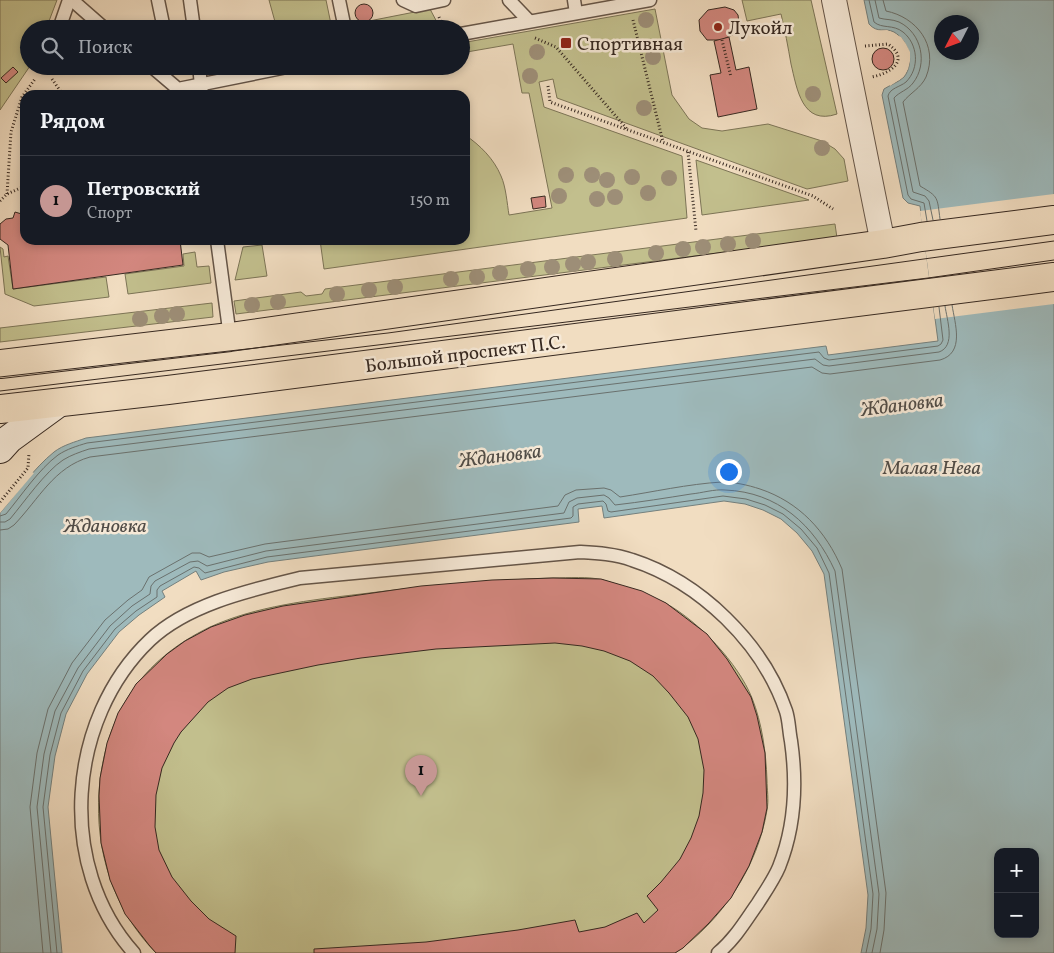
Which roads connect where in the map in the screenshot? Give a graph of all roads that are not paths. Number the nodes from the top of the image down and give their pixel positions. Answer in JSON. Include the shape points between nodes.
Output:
{"nodes":[{"id":1,"x":71,"y":0,"type":"edge"},
{"id":2,"x":158,"y":0,"type":"edge"},
{"id":3,"x":190,"y":0,"type":"edge"},
{"id":4,"x":339,"y":0,"type":"edge"},
{"id":5,"x":403,"y":0,"type":"edge"},
{"id":6,"x":444,"y":0,"type":"edge"},
{"id":7,"x":509,"y":0,"type":"edge"},
{"id":8,"x":574,"y":0,"type":"edge"},
{"id":9,"x":650,"y":0,"type":"edge"},
{"id":10,"x":834,"y":0,"type":"edge"},
{"id":11,"x":576,"y":13,"type":"junction"},
{"id":12,"x":63,"y":20,"type":"edge"},
{"id":13,"x":94,"y":20,"type":"edge"},
{"id":14,"x":162,"y":20,"type":"edge"},
{"id":15,"x":193,"y":20,"type":"edge"},
{"id":16,"x":343,"y":20,"type":"edge"},
{"id":17,"x":529,"y":21,"type":"junction"},
{"id":18,"x":470,"y":32,"type":"edge"},
{"id":19,"x":164,"y":75,"type":"edge"},
{"id":20,"x":200,"y":75,"type":"edge"},
{"id":21,"x":256,"y":75,"type":"edge"},
{"id":22,"x":201,"y":89,"type":"edge"},
{"id":23,"x":1054,"y":220,"type":"edge"},
{"id":24,"x":883,"y":244,"type":"junction"},
{"id":25,"x":218,"y":245,"type":"edge"},
{"id":26,"x":1054,"y":277,"type":"edge"},
{"id":27,"x":230,"y":336,"type":"junction"},
{"id":28,"x":0,"y":364,"type":"edge"},
{"id":29,"x":57,"y":404,"type":"junction"},
{"id":30,"x":0,"y":409,"type":"edge"},
{"id":31,"x":0,"y":449,"type":"edge"},
{"id":32,"x":722,"y":951,"type":"edge"},
{"id":33,"x":134,"y":953,"type":"edge"}],
"edges":[{"from":1,"to":12,"type":"lane"},
{"from":1,"to":13,"type":"lane"},
{"from":2,"to":14,"type":"lane"},
{"from":3,"to":15,"type":"lane"},
{"from":4,"to":16,"type":"lane"},
{"from":5,"to":6,"type":"lane","via":[[416,6]]},
{"from":7,"to":17,"type":"lane"},
{"from":8,"to":11,"type":"lane"},
{"from":9,"to":11,"type":"lane"},
{"from":10,"to":24,"type":"street"},
{"from":11,"to":17,"type":"lane"},
{"from":17,"to":18,"type":"lane"},
{"from":19,"to":22,"type":"lane","via":[[178,89]]},
{"from":20,"to":22,"type":"lane"},
{"from":21,"to":22,"type":"lane"},
{"from":23,"to":24,"type":"main road"},
{"from":24,"to":27,"type":"main road"},
{"from":25,"to":27,"type":"lane"},
{"from":26,"to":29,"type":"main road","name":"Большой проспект П.С."},
{"from":27,"to":28,"type":"main road"},
{"from":29,"to":30,"type":"main road","name":"Большой проспект П.С."},
{"from":29,"to":31,"type":"main road"},
{"from":32,"to":33,"type":"lane","via":[[750,916],[774,876],[788,840],[794,802],[794,760],[786,712],[766,667],[747,641],[713,607],[671,577],[632,560],[580,552],[300,578],[206,606],[176,620],[151,639],[116,682],[98,718],[82,776],[80,797],[83,838],[91,873],[115,927]]}]}
